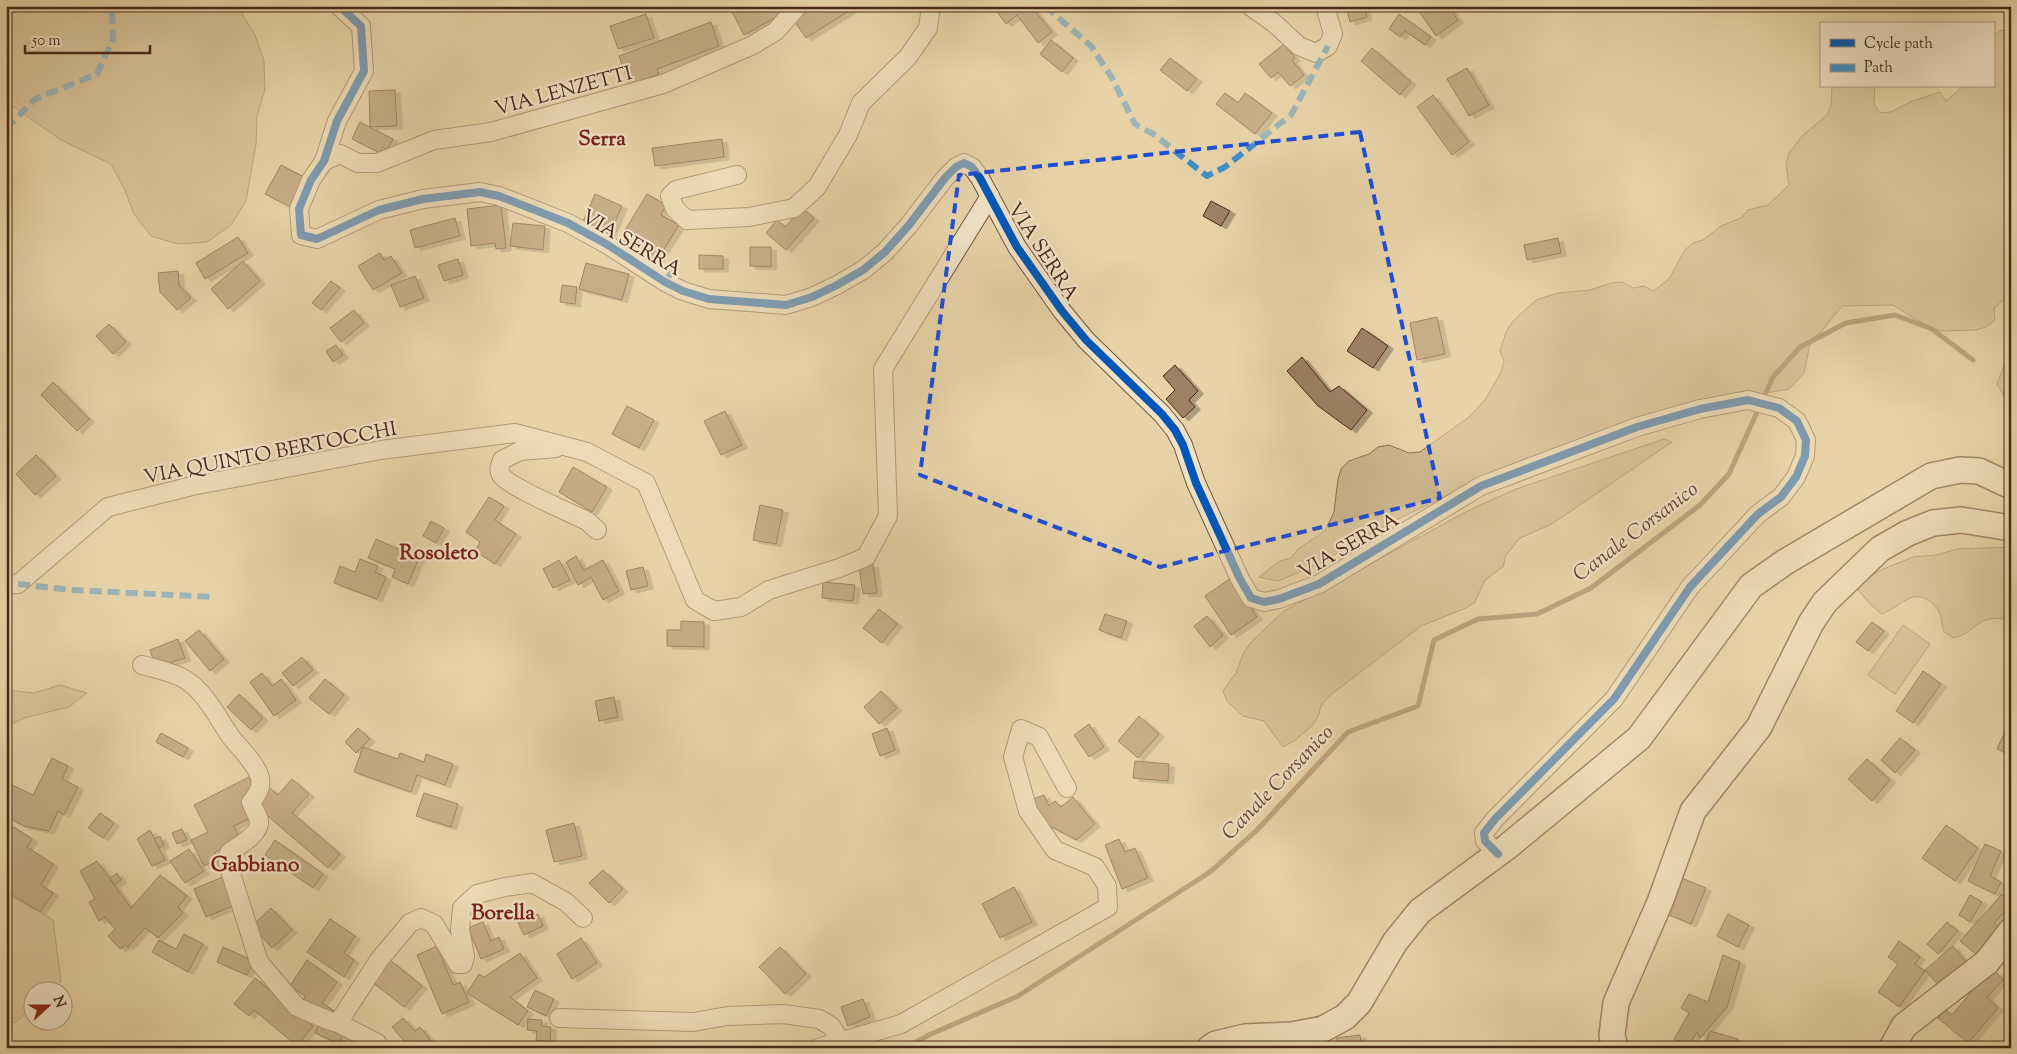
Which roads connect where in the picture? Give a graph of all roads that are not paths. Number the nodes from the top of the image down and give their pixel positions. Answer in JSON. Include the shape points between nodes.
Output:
{"nodes":[{"id":1,"x":339,"y":6,"type":"edge"},
{"id":2,"x":798,"y":6,"type":"edge"},
{"id":3,"x":931,"y":6,"type":"edge"},
{"id":4,"x":1250,"y":6,"type":"edge"},
{"id":5,"x":1325,"y":6,"type":"edge"},
{"id":6,"x":324,"y":161,"type":"junction"},
{"id":7,"x":737,"y":175,"type":"dead end"},
{"id":8,"x":990,"y":196,"type":"junction"},
{"id":9,"x":569,"y":447,"type":"junction"},
{"id":10,"x":2011,"y":486,"type":"edge"},
{"id":11,"x":2011,"y":528,"type":"edge"},
{"id":12,"x":597,"y":530,"type":"dead end"},
{"id":13,"x":6,"y":585,"type":"edge"},
{"id":14,"x":142,"y":666,"type":"dead end"},
{"id":15,"x":1067,"y":788,"type":"dead end"},
{"id":16,"x":1498,"y":854,"type":"junction"},
{"id":17,"x":584,"y":918,"type":"dead end"},
{"id":18,"x":2011,"y":931,"type":"edge"},
{"id":19,"x":559,"y":1018,"type":"dead end"},
{"id":20,"x":338,"y":1023,"type":"junction"},
{"id":21,"x":841,"y":1041,"type":"junction"},
{"id":22,"x":378,"y":1048,"type":"edge"},
{"id":23,"x":818,"y":1048,"type":"edge"},
{"id":24,"x":1210,"y":1048,"type":"edge"},
{"id":25,"x":1615,"y":1048,"type":"edge"},
{"id":26,"x":1892,"y":1048,"type":"edge"}],
"edges":[{"from":1,"to":6,"type":"street","via":[[361,26],[364,71],[337,121]]},
{"from":2,"to":6,"type":"street","name":"VIA LENZETTI","via":[[776,31],[663,84],[491,132],[434,140],[377,163],[358,163],[340,154]]},
{"from":3,"to":7,"type":"street","via":[[928,28],[913,50],[861,103],[848,135],[817,187],[794,208],[748,217],[687,220],[675,209],[670,196],[676,190]]},
{"from":4,"to":5,"type":"street","via":[[1299,46],[1316,53],[1328,46],[1333,34]]},
{"from":6,"to":8,"type":"street","name":"VIA SERRA","via":[[300,210],[301,235],[317,239],[378,210],[423,198],[480,192],[499,196],[568,223],[683,291],[709,299],[786,305],[812,297],[863,270],[885,252],[956,167],[964,163],[972,167]]},
{"from":8,"to":9,"type":"street","name":"VIA QUINTO BERTOCCHI","via":[[883,369],[888,516],[866,557],[769,590],[741,607],[714,611],[695,600],[646,483],[587,452]]},
{"from":8,"to":16,"type":"street","name":"VIA SERRA","via":[[1017,247],[1062,311],[1086,340],[1175,430],[1240,579],[1252,598],[1264,602],[1319,584],[1481,486],[1637,427],[1700,409],[1748,400],[1779,408],[1797,421],[1806,440],[1805,456],[1796,477],[1781,497],[1758,514],[1690,587],[1614,700],[1495,819],[1484,833],[1485,841]]},
{"from":9,"to":12,"type":"street","via":[[520,451],[502,460],[499,467],[501,475],[513,486],[587,521]]},
{"from":9,"to":13,"type":"street","name":"VIA QUINTO BERTOCCHI","via":[[515,433],[381,450],[183,488],[108,507],[18,584]]},
{"from":10,"to":16,"type":"street","via":[[1979,471],[1960,470],[1931,476],[1785,562],[1751,586],[1639,738]]},
{"from":11,"to":25,"type":"street","via":[[1961,520],[1933,523],[1880,549],[1826,602],[1811,623],[1759,727],[1693,811],[1660,902],[1616,1003],[1612,1035]]},
{"from":14,"to":20,"type":"street","via":[[184,679],[196,688],[255,768],[260,791],[251,802],[259,821],[258,828],[229,853],[228,858],[238,898],[259,962],[297,1008]]},
{"from":15,"to":21,"type":"street","via":[[1038,737],[1020,729],[1013,757],[1028,811],[1055,850],[1095,867],[1107,886],[1108,907],[901,1024]]},
{"from":16,"to":24,"type":"street","via":[[1420,911],[1395,942],[1359,1003],[1345,1017],[1323,1029],[1292,1035],[1245,1037]]},
{"from":17,"to":20,"type":"street","via":[[566,902],[532,884],[505,886],[477,894],[462,908],[463,964],[458,964],[434,924],[421,918],[410,922],[379,960]]},
{"from":18,"to":26,"type":"street","via":[[1987,962],[1904,1026]]},
{"from":19,"to":21,"type":"street","via":[[693,1022],[728,1016],[783,1014],[819,1019],[831,1026]]},
{"from":20,"to":22,"type":"street","via":[[377,1044]]},
{"from":21,"to":23,"type":"street"}]}
